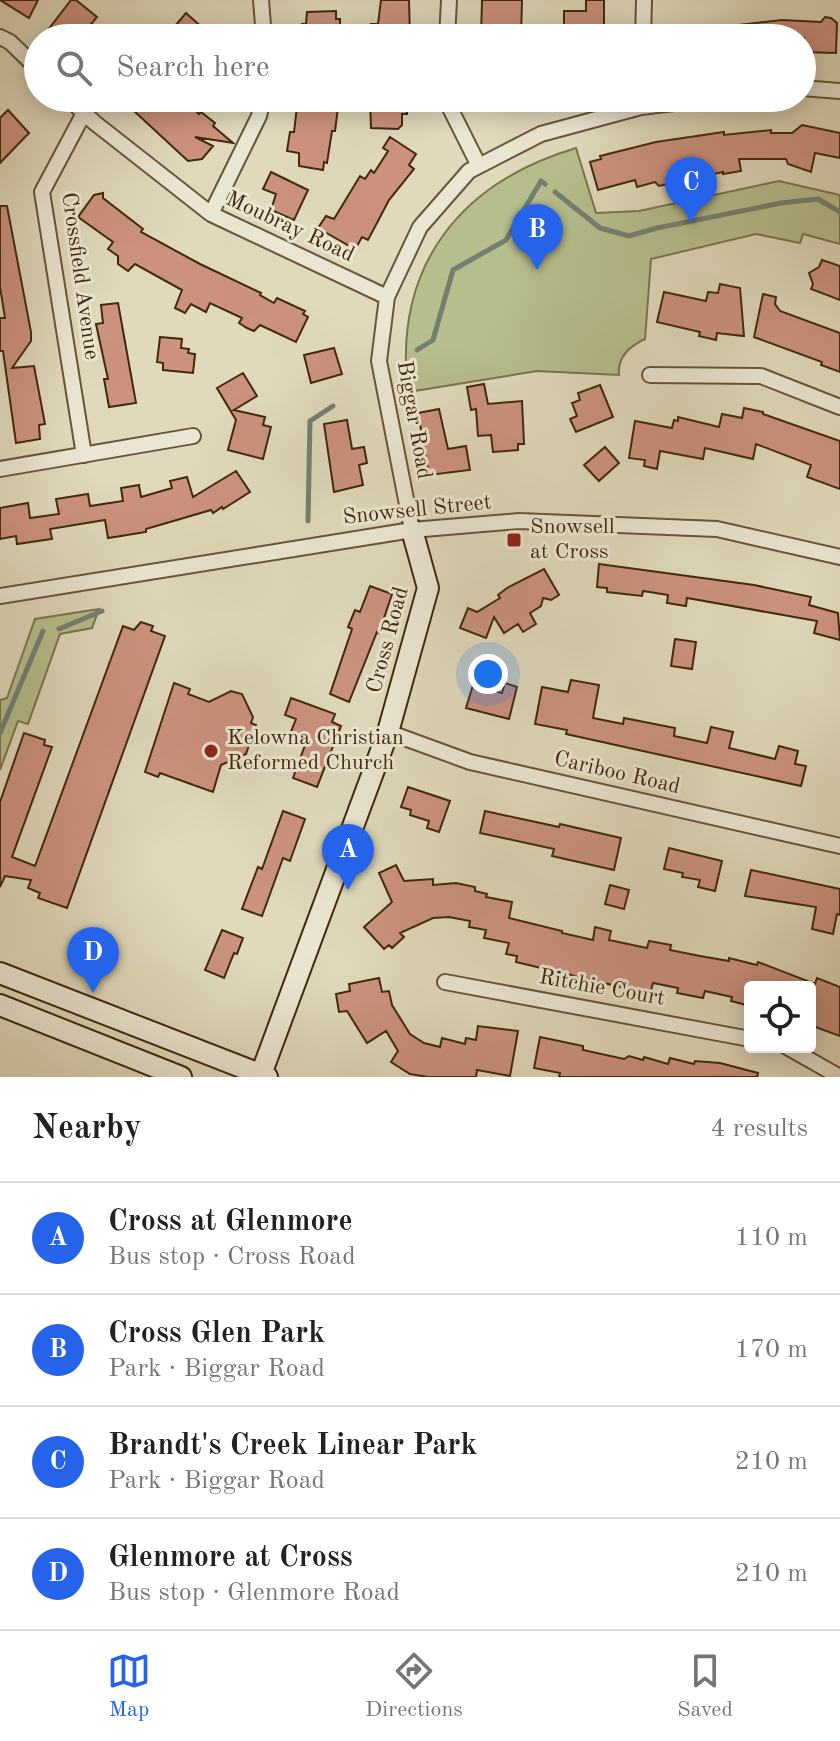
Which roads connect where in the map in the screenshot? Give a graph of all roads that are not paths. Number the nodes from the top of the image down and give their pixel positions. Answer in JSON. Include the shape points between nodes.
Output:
{"nodes":[{"id":1,"x":261,"y":0,"type":"edge"},
{"id":2,"x":449,"y":0,"type":"edge"},
{"id":3,"x":644,"y":0,"type":"edge"},
{"id":4,"x":263,"y":24,"type":"edge"},
{"id":5,"x":448,"y":24,"type":"edge"},
{"id":6,"x":643,"y":24,"type":"edge"},
{"id":7,"x":0,"y":37,"type":"edge"},
{"id":8,"x":24,"y":56,"type":"edge"},
{"id":9,"x":816,"y":89,"type":"edge"},
{"id":10,"x":840,"y":91,"type":"edge"},
{"id":11,"x":260,"y":112,"type":"edge"},
{"id":12,"x":452,"y":112,"type":"edge"},
{"id":13,"x":610,"y":112,"type":"edge"},
{"id":14,"x":84,"y":113,"type":"joint"},
{"id":15,"x":479,"y":166,"type":"junction"},
{"id":16,"x":211,"y":214,"type":"junction"},
{"id":17,"x":387,"y":297,"type":"junction"},
{"id":18,"x":650,"y":375,"type":"dead end"},
{"id":19,"x":840,"y":407,"type":"edge"},
{"id":20,"x":193,"y":436,"type":"dead end"},
{"id":21,"x":84,"y":455,"type":"junction"},
{"id":22,"x":0,"y":469,"type":"edge"},
{"id":23,"x":412,"y":530,"type":"junction"},
{"id":24,"x":840,"y":557,"type":"edge"},
{"id":25,"x":0,"y":596,"type":"edge"},
{"id":26,"x":388,"y":732,"type":"junction"},
{"id":27,"x":840,"y":846,"type":"edge"},
{"id":28,"x":0,"y":973,"type":"edge"},
{"id":29,"x":445,"y":982,"type":"dead end"},
{"id":30,"x":0,"y":1005,"type":"edge"},
{"id":31,"x":744,"y":1038,"type":"edge"},
{"id":32,"x":798,"y":1053,"type":"edge"},
{"id":33,"x":263,"y":1076,"type":"edge"},
{"id":34,"x":181,"y":1077,"type":"edge"},
{"id":35,"x":840,"y":1077,"type":"edge"}],
"edges":[{"from":1,"to":4,"type":"street"},
{"from":2,"to":5,"type":"street"},
{"from":3,"to":6,"type":"street"},
{"from":7,"to":8,"type":"street"},
{"from":9,"to":10,"type":"street"},
{"from":11,"to":16,"type":"street"},
{"from":12,"to":15,"type":"street"},
{"from":13,"to":15,"type":"street","name":"Biggar Road","via":[[541,134]]},
{"from":14,"to":16,"type":"street","name":"Moubray Road"},
{"from":14,"to":21,"type":"street","name":"Crossfield Avenue","via":[[42,192]]},
{"from":15,"to":17,"type":"street","name":"Biggar Road","via":[[420,227]]},
{"from":16,"to":17,"type":"street","name":"Moubray Road"},
{"from":17,"to":23,"type":"street","name":"Biggar Road","via":[[379,361]]},
{"from":18,"to":19,"type":"street","via":[[761,376]]},
{"from":20,"to":21,"type":"street"},
{"from":21,"to":22,"type":"street"},
{"from":23,"to":24,"type":"street","name":"Snowsell Street","via":[[519,521],[717,529]]},
{"from":23,"to":25,"type":"street","name":"Snowsell Street"},
{"from":23,"to":26,"type":"street","name":"Cross Road","via":[[428,588]]},
{"from":26,"to":27,"type":"street","name":"Cariboo Road","via":[[470,762]]},
{"from":26,"to":33,"type":"street","name":"Cross Road"},
{"from":28,"to":33,"type":"street"},
{"from":29,"to":31,"type":"street","name":"Ritchie Court"},
{"from":30,"to":34,"type":"street"},
{"from":32,"to":35,"type":"street"}]}
